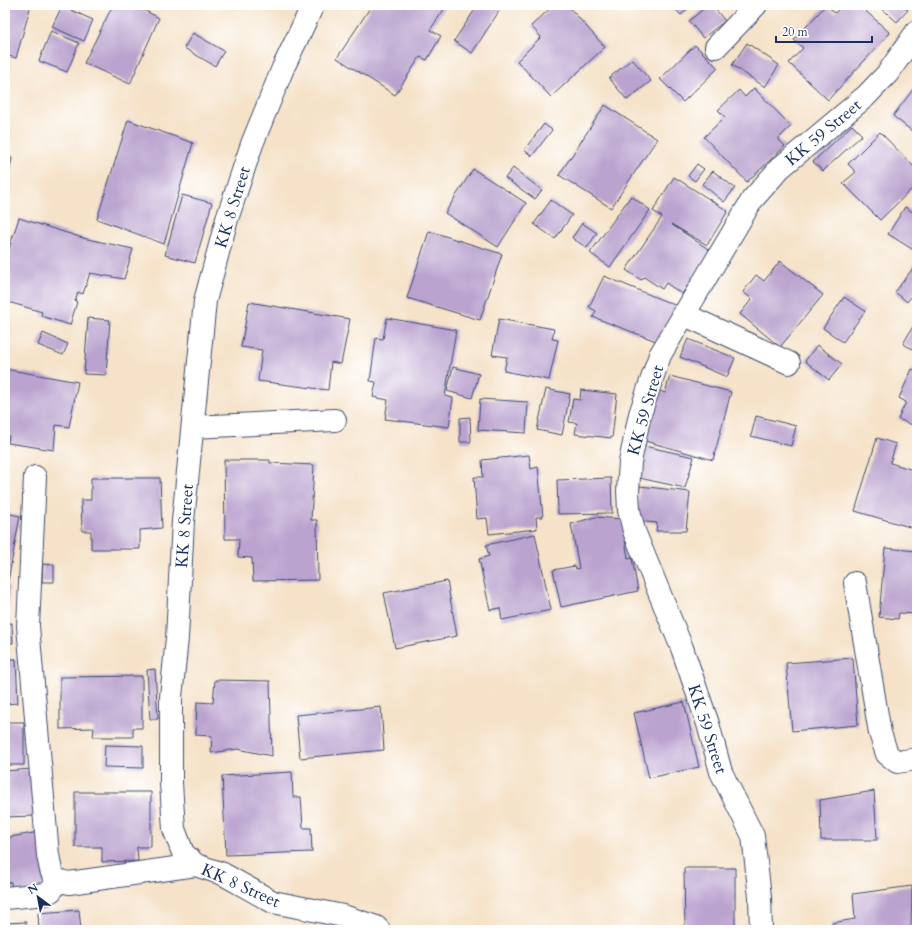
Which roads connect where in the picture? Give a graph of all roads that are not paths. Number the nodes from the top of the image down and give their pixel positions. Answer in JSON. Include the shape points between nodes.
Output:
{"nodes":[{"id":1,"x":314,"y":5,"type":"edge"},
{"id":2,"x":756,"y":5,"type":"edge"},
{"id":3,"x":917,"y":31,"type":"edge"},
{"id":4,"x":716,"y":47,"type":"dead end"},
{"id":5,"x":683,"y":314,"type":"junction"},
{"id":6,"x":789,"y":364,"type":"dead end"},
{"id":7,"x":335,"y":420,"type":"dead end"},
{"id":8,"x":193,"y":427,"type":"junction"},
{"id":9,"x":35,"y":477,"type":"dead end"},
{"id":10,"x":855,"y":583,"type":"dead end"},
{"id":11,"x":917,"y":758,"type":"edge"},
{"id":12,"x":196,"y":865,"type":"junction"},
{"id":13,"x":57,"y":881,"type":"junction"},
{"id":14,"x":5,"y":898,"type":"edge"},
{"id":15,"x":379,"y":930,"type":"edge"},
{"id":16,"x":761,"y":930,"type":"edge"}],
"edges":[{"from":1,"to":8,"type":"street","name":"KK 8 Street","via":[[283,68],[227,219],[205,301]]},
{"from":2,"to":4,"type":"street"},
{"from":3,"to":5,"type":"street","name":"KK 59 Street","via":[[888,73],[866,96],[780,168],[752,200]]},
{"from":5,"to":6,"type":"street"},
{"from":5,"to":16,"type":"street","name":"KK 59 Street","via":[[660,355],[640,414],[630,462],[629,510],[634,531],[682,648],[708,724],[721,772],[752,836],[760,897]]},
{"from":7,"to":8,"type":"street"},
{"from":8,"to":12,"type":"street","name":"KK 8 Street","via":[[183,521],[171,697],[171,783],[174,829],[183,853]]},
{"from":9,"to":13,"type":"street","via":[[28,626],[48,855],[52,876]]},
{"from":10,"to":11,"type":"street","via":[[880,733],[888,754],[897,762]]},
{"from":12,"to":13,"type":"street","via":[[69,882]]},
{"from":12,"to":15,"type":"street","name":"KK 8 Street","via":[[223,874],[273,902],[343,916]]},
{"from":13,"to":14,"type":"street","via":[[46,894]]}]}
